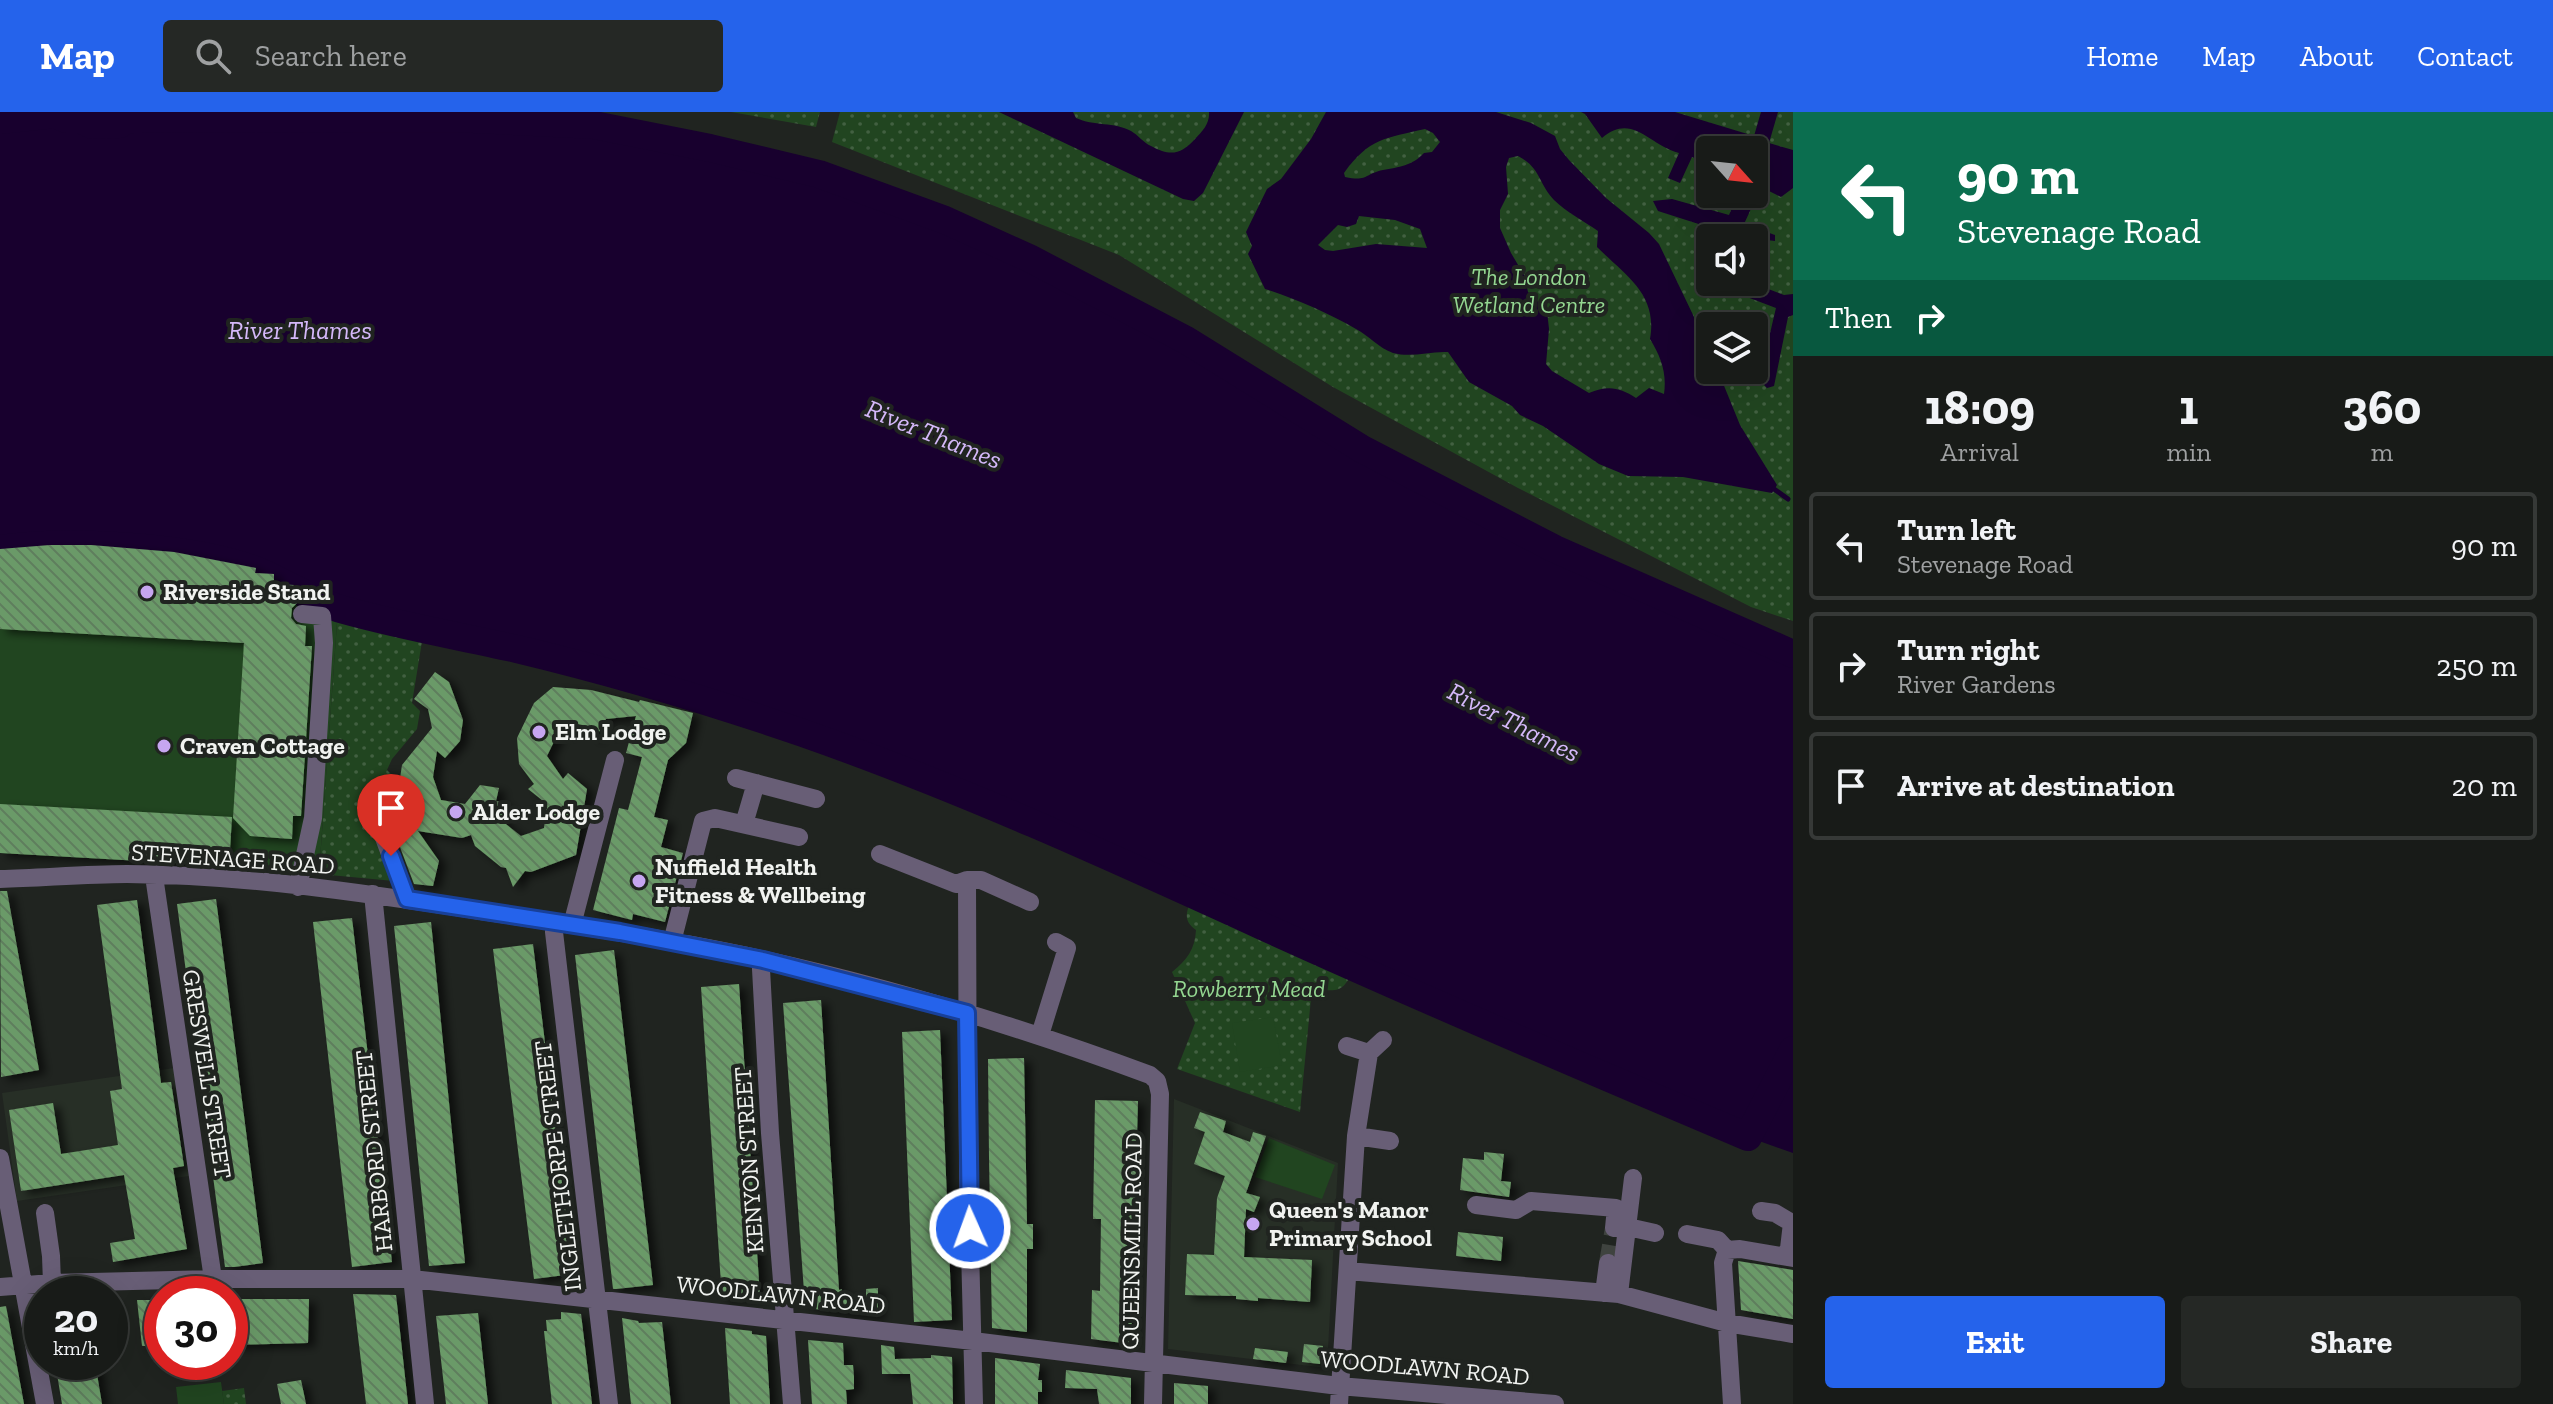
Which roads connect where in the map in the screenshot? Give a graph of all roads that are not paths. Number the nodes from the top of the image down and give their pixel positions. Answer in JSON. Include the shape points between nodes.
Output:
{"nodes":[{"id":1,"x":302,"y":614,"type":"dead end"},
{"id":2,"x":615,"y":760,"type":"dead end"},
{"id":3,"x":736,"y":778,"type":"dead end"},
{"id":4,"x":754,"y":791,"type":"junction"},
{"id":5,"x":816,"y":799,"type":"dead end"},
{"id":6,"x":381,"y":807,"type":"dead end"},
{"id":7,"x":744,"y":824,"type":"junction"},
{"id":8,"x":799,"y":837,"type":"dead end"},
{"id":9,"x":880,"y":854,"type":"dead end"},
{"id":10,"x":154,"y":876,"type":"junction"},
{"id":11,"x":0,"y":879,"type":"edge"},
{"id":12,"x":967,"y":880,"type":"junction"},
{"id":13,"x":298,"y":887,"type":"junction"},
{"id":14,"x":373,"y":894,"type":"junction"},
{"id":15,"x":407,"y":899,"type":"junction"},
{"id":16,"x":1030,"y":902,"type":"dead end"},
{"id":17,"x":564,"y":923,"type":"junction"},
{"id":18,"x":672,"y":942,"type":"junction"},
{"id":19,"x":1068,"y":944,"type":"dead end"},
{"id":20,"x":763,"y":960,"type":"junction"},
{"id":21,"x":967,"y":1013,"type":"junction"},
{"id":22,"x":1040,"y":1035,"type":"junction"},
{"id":23,"x":1347,"y":1046,"type":"dead end"},
{"id":24,"x":1164,"y":1083,"type":"joint"},
{"id":25,"x":1390,"y":1141,"type":"dead end"},
{"id":26,"x":1356,"y":1143,"type":"junction"},
{"id":27,"x":0,"y":1158,"type":"edge"},
{"id":28,"x":1633,"y":1178,"type":"dead end"},
{"id":29,"x":1476,"y":1205,"type":"dead end"},
{"id":30,"x":1761,"y":1211,"type":"dead end"},
{"id":31,"x":45,"y":1213,"type":"dead end"},
{"id":32,"x":1621,"y":1228,"type":"junction"},
{"id":33,"x":1655,"y":1233,"type":"dead end"},
{"id":34,"x":1687,"y":1234,"type":"dead end"},
{"id":35,"x":1727,"y":1250,"type":"junction"},
{"id":36,"x":1791,"y":1257,"type":"edge"},
{"id":37,"x":1608,"y":1263,"type":"tunnel mouth"},
{"id":38,"x":1348,"y":1271,"type":"junction"},
{"id":39,"x":52,"y":1276,"type":"edge"},
{"id":40,"x":213,"y":1276,"type":"edge"},
{"id":41,"x":248,"y":1279,"type":"edge"},
{"id":42,"x":412,"y":1279,"type":"junction"},
{"id":43,"x":24,"y":1286,"type":"joint"},
{"id":44,"x":0,"y":1287,"type":"edge"},
{"id":45,"x":1612,"y":1294,"type":"junction"},
{"id":46,"x":598,"y":1298,"type":"junction"},
{"id":47,"x":786,"y":1320,"type":"junction"},
{"id":48,"x":1727,"y":1323,"type":"junction"},
{"id":49,"x":1793,"y":1334,"type":"edge"},
{"id":50,"x":973,"y":1341,"type":"junction"},
{"id":51,"x":1153,"y":1362,"type":"junction"},
{"id":52,"x":41,"y":1380,"type":"edge"},
{"id":53,"x":1339,"y":1395,"type":"edge"},
{"id":54,"x":45,"y":1404,"type":"edge"},
{"id":55,"x":425,"y":1404,"type":"edge"},
{"id":56,"x":609,"y":1404,"type":"edge"},
{"id":57,"x":792,"y":1404,"type":"edge"},
{"id":58,"x":974,"y":1404,"type":"edge"},
{"id":59,"x":1153,"y":1404,"type":"edge"},
{"id":60,"x":1541,"y":1404,"type":"edge"},
{"id":61,"x":1555,"y":1404,"type":"edge"},
{"id":62,"x":1732,"y":1404,"type":"edge"}],
"edges":[{"from":1,"to":13,"type":"street","via":[[322,616],[324,643],[313,818]]},
{"from":2,"to":17,"type":"street","name":"INGLETHORPE STREET"},
{"from":3,"to":4,"type":"street"},
{"from":4,"to":5,"type":"street"},
{"from":4,"to":7,"type":"street"},
{"from":6,"to":15,"type":"street","via":[[383,835]]},
{"from":7,"to":8,"type":"street"},
{"from":7,"to":18,"type":"street","via":[[703,821]]},
{"from":9,"to":12,"type":"street","via":[[956,884]]},
{"from":10,"to":11,"type":"street","name":"STEVENAGE ROAD"},
{"from":10,"to":13,"type":"street","name":"STEVENAGE ROAD"},
{"from":10,"to":40,"type":"street","name":"GRESWELL STREET"},
{"from":12,"to":16,"type":"street","via":[[981,880]]},
{"from":12,"to":21,"type":"street"},
{"from":13,"to":14,"type":"street","name":"STEVENAGE ROAD"},
{"from":14,"to":15,"type":"street","name":"STEVENAGE ROAD"},
{"from":14,"to":42,"type":"street","name":"HARBORD STREET"},
{"from":15,"to":17,"type":"street","name":"STEVENAGE ROAD"},
{"from":17,"to":18,"type":"street","name":"STEVENAGE ROAD"},
{"from":17,"to":46,"type":"street","name":"INGLETHORPE STREET","via":[[554,932]]},
{"from":18,"to":20,"type":"street","name":"STEVENAGE ROAD"},
{"from":19,"to":22,"type":"street"},
{"from":20,"to":21,"type":"street","name":"STEVENAGE ROAD"},
{"from":20,"to":47,"type":"street","name":"KENYON STREET","via":[[770,1133]]},
{"from":21,"to":22,"type":"street","name":"STEVENAGE ROAD"},
{"from":21,"to":50,"type":"street"},
{"from":22,"to":24,"type":"street","name":"STEVENAGE ROAD"},
{"from":23,"to":26,"type":"street","via":[[1376,1047]]},
{"from":24,"to":51,"type":"street","name":"QUEENSMILL ROAD"},
{"from":25,"to":26,"type":"street"},
{"from":26,"to":38,"type":"street"},
{"from":27,"to":43,"type":"street"},
{"from":28,"to":32,"type":"street"},
{"from":29,"to":32,"type":"street","via":[[1516,1210],[1531,1201],[1616,1208]]},
{"from":30,"to":36,"type":"street","via":[[1792,1223]]},
{"from":31,"to":39,"type":"street"},
{"from":32,"to":33,"type":"street"},
{"from":32,"to":45,"type":"street"},
{"from":34,"to":35,"type":"street","via":[[1718,1240]]},
{"from":35,"to":36,"type":"street"},
{"from":35,"to":48,"type":"street"},
{"from":37,"to":45,"type":"street"},
{"from":38,"to":45,"type":"street"},
{"from":38,"to":53,"type":"street"},
{"from":41,"to":42,"type":"street","name":"WOODLAWN ROAD"},
{"from":42,"to":46,"type":"street","name":"WOODLAWN ROAD"},
{"from":42,"to":55,"type":"street","name":"HARBORD STREET"},
{"from":43,"to":44,"type":"street","name":"WOODLAWN ROAD"},
{"from":45,"to":48,"type":"street"},
{"from":46,"to":47,"type":"street","name":"WOODLAWN ROAD"},
{"from":46,"to":56,"type":"street","name":"INGLETHORPE STREET"},
{"from":47,"to":50,"type":"street","name":"WOODLAWN ROAD"},
{"from":47,"to":57,"type":"street","name":"KENYON STREET"},
{"from":48,"to":49,"type":"street"},
{"from":48,"to":62,"type":"street"},
{"from":50,"to":51,"type":"street","name":"WOODLAWN ROAD"},
{"from":50,"to":58,"type":"street"},
{"from":51,"to":53,"type":"street","name":"WOODLAWN ROAD"},
{"from":51,"to":59,"type":"street","name":"QUEENSMILL ROAD"},
{"from":52,"to":54,"type":"street"},
{"from":53,"to":60,"type":"street","name":"WOODLAWN ROAD"},
{"from":60,"to":61,"type":"street","name":"WOODLAWN ROAD"}]}
